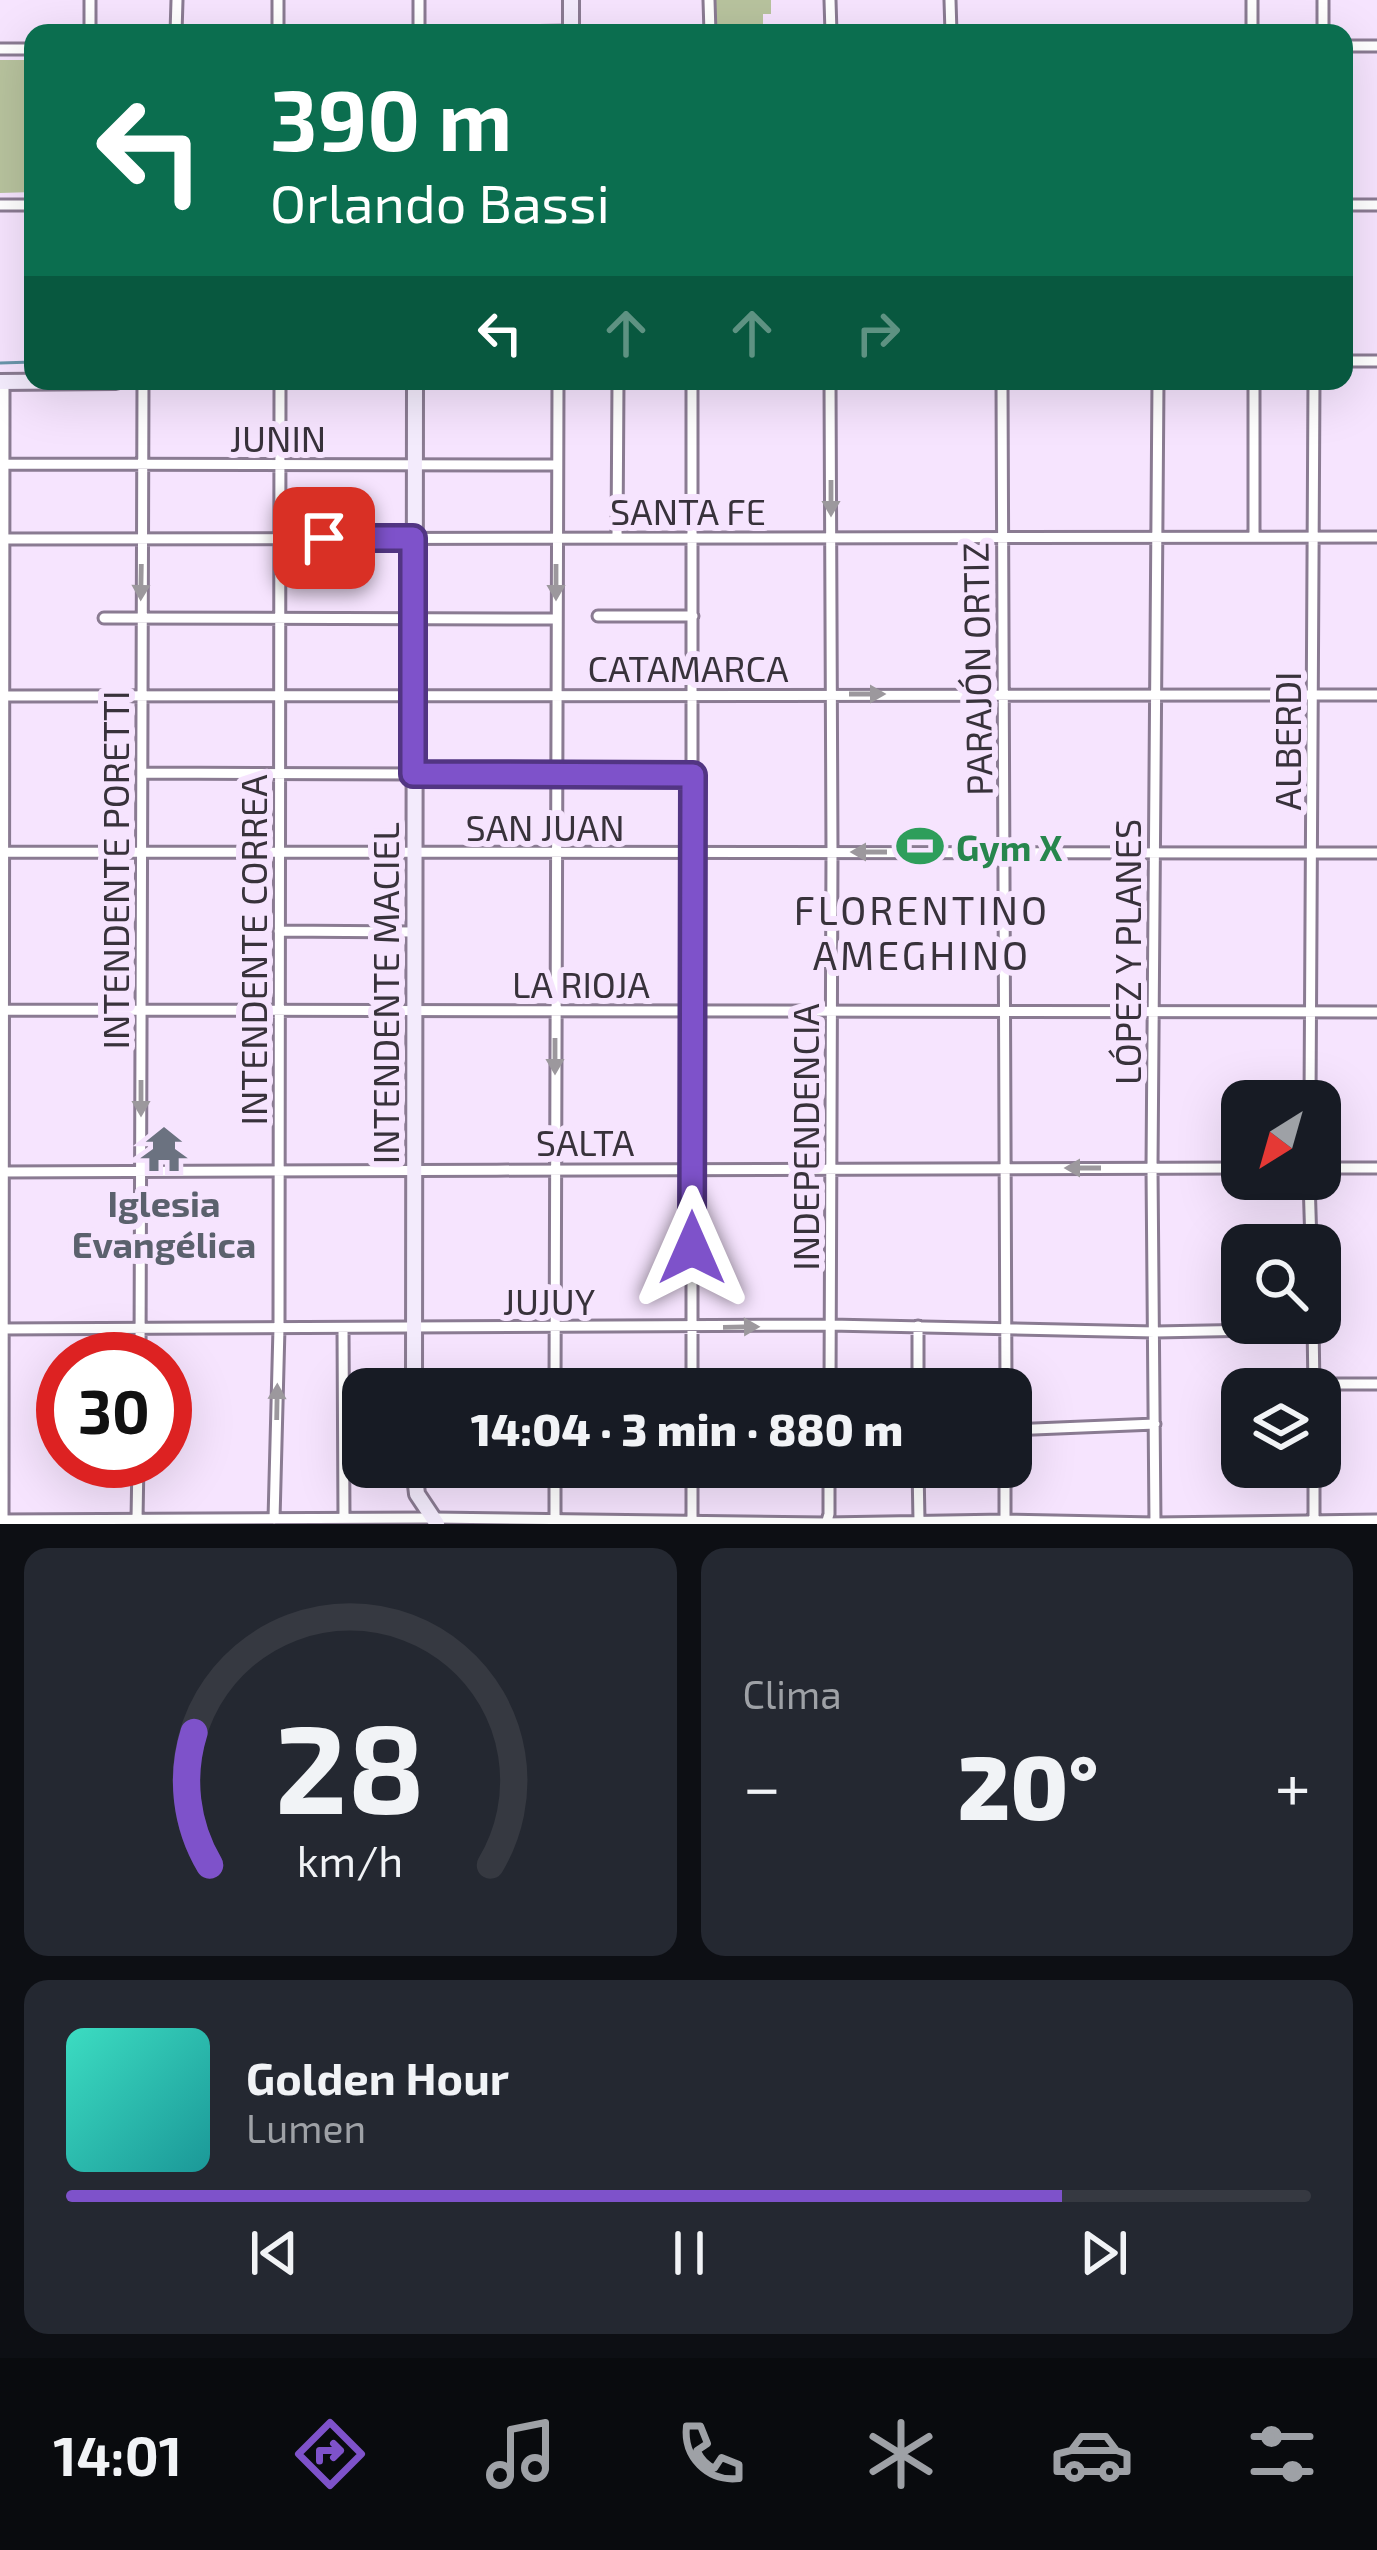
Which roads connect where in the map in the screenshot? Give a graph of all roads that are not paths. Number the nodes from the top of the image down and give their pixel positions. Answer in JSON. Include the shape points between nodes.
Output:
{"nodes":[{"id":1,"x":2,"y":382,"type":"edge"},
{"id":2,"x":143,"y":390,"type":"edge"},
{"id":3,"x":280,"y":390,"type":"edge"},
{"id":4,"x":415,"y":390,"type":"edge"},
{"id":5,"x":558,"y":390,"type":"edge"},
{"id":6,"x":618,"y":390,"type":"edge"},
{"id":7,"x":692,"y":390,"type":"edge"},
{"id":8,"x":830,"y":390,"type":"edge"},
{"id":9,"x":1002,"y":390,"type":"edge"},
{"id":10,"x":1158,"y":390,"type":"edge"},
{"id":11,"x":1253,"y":390,"type":"edge"},
{"id":12,"x":1314,"y":390,"type":"edge"},
{"id":13,"x":2,"y":464,"type":"edge"},
{"id":14,"x":142,"y":464,"type":"junction"},
{"id":15,"x":280,"y":464,"type":"junction"},
{"id":16,"x":414,"y":465,"type":"junction"},
{"id":17,"x":556,"y":465,"type":"junction"},
{"id":18,"x":142,"y":537,"type":"junction"},
{"id":19,"x":280,"y":537,"type":"junction"},
{"id":20,"x":556,"y":537,"type":"junction"},
{"id":21,"x":617,"y":537,"type":"junction"},
{"id":22,"x":693,"y":537,"type":"junction"},
{"id":23,"x":831,"y":537,"type":"junction"},
{"id":24,"x":1002,"y":537,"type":"junction"},
{"id":25,"x":1157,"y":537,"type":"junction"},
{"id":26,"x":1253,"y":537,"type":"junction"},
{"id":27,"x":1313,"y":537,"type":"junction"},
{"id":28,"x":1377,"y":537,"type":"edge"},
{"id":29,"x":413,"y":538,"type":"junction"},
{"id":30,"x":2,"y":539,"type":"edge"},
{"id":31,"x":598,"y":616,"type":"dead end"},
{"id":32,"x":693,"y":616,"type":"junction"},
{"id":33,"x":104,"y":618,"type":"dead end"},
{"id":34,"x":140,"y":618,"type":"junction"},
{"id":35,"x":280,"y":618,"type":"junction"},
{"id":36,"x":556,"y":619,"type":"junction"},
{"id":37,"x":415,"y":620,"type":"junction"},
{"id":38,"x":556,"y":694,"type":"junction"},
{"id":39,"x":693,"y":694,"type":"junction"},
{"id":40,"x":830,"y":694,"type":"junction"},
{"id":41,"x":1005,"y":694,"type":"junction"},
{"id":42,"x":1156,"y":694,"type":"junction"},
{"id":43,"x":280,"y":695,"type":"junction"},
{"id":44,"x":414,"y":695,"type":"junction"},
{"id":45,"x":1313,"y":695,"type":"junction"},
{"id":46,"x":1377,"y":695,"type":"edge"},
{"id":47,"x":2,"y":696,"type":"edge"},
{"id":48,"x":142,"y":696,"type":"junction"},
{"id":49,"x":142,"y":773,"type":"junction"},
{"id":50,"x":280,"y":773,"type":"junction"},
{"id":51,"x":413,"y":774,"type":"junction"},
{"id":52,"x":556,"y":774,"type":"junction"},
{"id":53,"x":693,"y":775,"type":"junction"},
{"id":54,"x":142,"y":851,"type":"junction"},
{"id":55,"x":1,"y":852,"type":"edge"},
{"id":56,"x":280,"y":852,"type":"junction"},
{"id":57,"x":832,"y":852,"type":"junction"},
{"id":58,"x":413,"y":853,"type":"junction"},
{"id":59,"x":556,"y":853,"type":"junction"},
{"id":60,"x":693,"y":853,"type":"junction"},
{"id":61,"x":1004,"y":853,"type":"junction"},
{"id":62,"x":1154,"y":853,"type":"junction"},
{"id":63,"x":1313,"y":853,"type":"junction"},
{"id":64,"x":1377,"y":853,"type":"edge"},
{"id":65,"x":280,"y":932,"type":"junction"},
{"id":66,"x":414,"y":932,"type":"junction"},
{"id":67,"x":1,"y":1010,"type":"edge"},
{"id":68,"x":279,"y":1010,"type":"junction"},
{"id":69,"x":415,"y":1010,"type":"junction"},
{"id":70,"x":555,"y":1010,"type":"junction"},
{"id":71,"x":141,"y":1011,"type":"junction"},
{"id":72,"x":693,"y":1011,"type":"junction"},
{"id":73,"x":832,"y":1011,"type":"junction"},
{"id":74,"x":1311,"y":1011,"type":"junction"},
{"id":75,"x":1003,"y":1012,"type":"junction"},
{"id":76,"x":1154,"y":1012,"type":"junction"},
{"id":77,"x":1377,"y":1012,"type":"edge"},
{"id":78,"x":1310,"y":1080,"type":"edge"},
{"id":79,"x":555,"y":1168,"type":"junction"},
{"id":80,"x":692,"y":1168,"type":"junction"},
{"id":81,"x":831,"y":1168,"type":"junction"},
{"id":82,"x":1005,"y":1168,"type":"junction"},
{"id":83,"x":1152,"y":1168,"type":"junction"},
{"id":84,"x":1221,"y":1168,"type":"edge"},
{"id":85,"x":1341,"y":1168,"type":"edge"},
{"id":86,"x":1377,"y":1168,"type":"edge"},
{"id":87,"x":414,"y":1171,"type":"junction"},
{"id":88,"x":1,"y":1172,"type":"edge"},
{"id":89,"x":142,"y":1172,"type":"junction"},
{"id":90,"x":279,"y":1172,"type":"junction"},
{"id":91,"x":830,"y":1325,"type":"junction"},
{"id":92,"x":555,"y":1326,"type":"junction"},
{"id":93,"x":918,"y":1326,"type":"junction"},
{"id":94,"x":279,"y":1328,"type":"junction"},
{"id":95,"x":343,"y":1328,"type":"junction"},
{"id":96,"x":414,"y":1328,"type":"junction"},
{"id":97,"x":692,"y":1328,"type":"junction"},
{"id":98,"x":1006,"y":1328,"type":"junction"},
{"id":99,"x":1,"y":1329,"type":"edge"},
{"id":100,"x":140,"y":1329,"type":"junction"},
{"id":101,"x":1221,"y":1329,"type":"edge"},
{"id":102,"x":1155,"y":1332,"type":"junction"},
{"id":103,"x":414,"y":1368,"type":"edge"},
{"id":104,"x":555,"y":1368,"type":"edge"},
{"id":105,"x":692,"y":1368,"type":"edge"},
{"id":106,"x":830,"y":1368,"type":"edge"},
{"id":107,"x":918,"y":1368,"type":"edge"},
{"id":108,"x":1006,"y":1368,"type":"edge"},
{"id":109,"x":1377,"y":1384,"type":"edge"},
{"id":110,"x":1341,"y":1385,"type":"edge"},
{"id":111,"x":1155,"y":1424,"type":"junction"},
{"id":112,"x":1032,"y":1429,"type":"edge"},
{"id":113,"x":138,"y":1488,"type":"edge"},
{"id":114,"x":416,"y":1488,"type":"edge"},
{"id":115,"x":555,"y":1488,"type":"edge"},
{"id":116,"x":692,"y":1488,"type":"edge"},
{"id":117,"x":829,"y":1488,"type":"edge"},
{"id":118,"x":918,"y":1488,"type":"edge"},
{"id":119,"x":1005,"y":1488,"type":"edge"},
{"id":120,"x":1317,"y":1488,"type":"edge"},
{"id":121,"x":344,"y":1518,"type":"junction"},
{"id":122,"x":137,"y":1519,"type":"junction"},
{"id":123,"x":274,"y":1519,"type":"junction"},
{"id":124,"x":554,"y":1519,"type":"junction"},
{"id":125,"x":1005,"y":1520,"type":"junction"},
{"id":126,"x":1377,"y":1520,"type":"edge"},
{"id":127,"x":2,"y":1521,"type":"edge"},
{"id":128,"x":157,"y":1521,"type":"edge"},
{"id":129,"x":305,"y":1521,"type":"edge"},
{"id":130,"x":435,"y":1521,"type":"edge"},
{"id":131,"x":692,"y":1521,"type":"junction"},
{"id":132,"x":919,"y":1521,"type":"edge"},
{"id":133,"x":596,"y":1522,"type":"edge"},
{"id":134,"x":1037,"y":1522,"type":"edge"},
{"id":135,"x":1321,"y":1522,"type":"edge"},
{"id":136,"x":740,"y":1523,"type":"edge"},
{"id":137,"x":885,"y":1523,"type":"edge"},
{"id":138,"x":1155,"y":1523,"type":"edge"},
{"id":139,"x":1182,"y":1523,"type":"edge"},
{"id":140,"x":826,"y":1524,"type":"edge"}],
"edges":[{"from":1,"to":13,"type":"street"},
{"from":2,"to":14,"type":"street","name":"INTENDENTE PORETTI"},
{"from":3,"to":15,"type":"street","name":"INTENDENTE CORREA"},
{"from":4,"to":16,"type":"main road","name":"INTENDENTE MACIEL"},
{"from":5,"to":17,"type":"street"},
{"from":6,"to":21,"type":"street"},
{"from":7,"to":22,"type":"street"},
{"from":8,"to":23,"type":"street","name":"INDEPENDENCIA","one_way":true},
{"from":9,"to":24,"type":"street","name":"PARAJÓN ORTIZ"},
{"from":10,"to":25,"type":"street","name":"LÓPEZ Y PLANES"},
{"from":11,"to":26,"type":"street"},
{"from":12,"to":27,"type":"street","name":"ALBERDI"},
{"from":13,"to":14,"type":"street","name":"JUNIN"},
{"from":13,"to":30,"type":"street"},
{"from":14,"to":15,"type":"street","name":"JUNIN"},
{"from":14,"to":18,"type":"street","name":"INTENDENTE PORETTI"},
{"from":15,"to":16,"type":"street","name":"JUNIN"},
{"from":15,"to":19,"type":"street","name":"INTENDENTE CORREA"},
{"from":16,"to":17,"type":"street","name":"JUNIN"},
{"from":16,"to":29,"type":"main road","name":"INTENDENTE MACIEL"},
{"from":17,"to":20,"type":"street"},
{"from":18,"to":19,"type":"street","name":"SANTA FE"},
{"from":18,"to":30,"type":"street","name":"SANTA FE"},
{"from":18,"to":34,"type":"street","name":"INTENDENTE PORETTI","one_way":true},
{"from":19,"to":29,"type":"street","name":"SANTA FE"},
{"from":19,"to":35,"type":"street","name":"INTENDENTE CORREA"},
{"from":20,"to":21,"type":"street","name":"SANTA FE"},
{"from":20,"to":29,"type":"street","name":"SANTA FE"},
{"from":20,"to":36,"type":"street","one_way":true},
{"from":21,"to":22,"type":"street","name":"SANTA FE"},
{"from":22,"to":23,"type":"street","name":"SANTA FE"},
{"from":22,"to":32,"type":"street"},
{"from":23,"to":24,"type":"street","name":"SANTA FE"},
{"from":23,"to":40,"type":"street","name":"INDEPENDENCIA"},
{"from":24,"to":25,"type":"street","name":"SANTA FE"},
{"from":24,"to":41,"type":"street","name":"PARAJÓN ORTIZ"},
{"from":25,"to":26,"type":"street","name":"SANTA FE"},
{"from":25,"to":42,"type":"street","name":"LÓPEZ Y PLANES"},
{"from":26,"to":27,"type":"street","name":"SANTA FE"},
{"from":27,"to":28,"type":"street","name":"SANTA FE"},
{"from":27,"to":45,"type":"street","name":"ALBERDI"},
{"from":29,"to":37,"type":"main road","name":"INTENDENTE MACIEL"},
{"from":30,"to":47,"type":"street"},
{"from":31,"to":32,"type":"street"},
{"from":32,"to":39,"type":"street"},
{"from":33,"to":34,"type":"street"},
{"from":34,"to":35,"type":"street"},
{"from":34,"to":48,"type":"street","name":"INTENDENTE PORETTI"},
{"from":35,"to":37,"type":"street"},
{"from":35,"to":43,"type":"street","name":"INTENDENTE CORREA"},
{"from":36,"to":37,"type":"street"},
{"from":36,"to":38,"type":"street"},
{"from":37,"to":44,"type":"main road","name":"INTENDENTE MACIEL"},
{"from":38,"to":39,"type":"street","name":"CATAMARCA"},
{"from":38,"to":44,"type":"street","name":"CATAMARCA"},
{"from":38,"to":52,"type":"street"},
{"from":39,"to":40,"type":"street","name":"CATAMARCA"},
{"from":39,"to":53,"type":"street"},
{"from":40,"to":41,"type":"street","name":"CATAMARCA","one_way":true},
{"from":40,"to":57,"type":"street","name":"INDEPENDENCIA"},
{"from":41,"to":42,"type":"street","name":"CATAMARCA"},
{"from":41,"to":61,"type":"street","name":"PARAJÓN ORTIZ"},
{"from":42,"to":45,"type":"street","name":"CATAMARCA"},
{"from":42,"to":62,"type":"street","name":"LÓPEZ Y PLANES"},
{"from":43,"to":44,"type":"street","name":"CATAMARCA"},
{"from":43,"to":48,"type":"street","name":"CATAMARCA"},
{"from":43,"to":50,"type":"street","name":"INTENDENTE CORREA"},
{"from":44,"to":51,"type":"main road","name":"INTENDENTE MACIEL"},
{"from":45,"to":46,"type":"street","name":"CATAMARCA"},
{"from":45,"to":63,"type":"street","name":"ALBERDI"},
{"from":47,"to":48,"type":"street","name":"CATAMARCA"},
{"from":47,"to":55,"type":"street"},
{"from":48,"to":49,"type":"street","name":"INTENDENTE PORETTI"},
{"from":49,"to":50,"type":"street"},
{"from":49,"to":54,"type":"street","name":"INTENDENTE PORETTI"},
{"from":50,"to":51,"type":"street"},
{"from":50,"to":56,"type":"street","name":"INTENDENTE CORREA"},
{"from":51,"to":52,"type":"street"},
{"from":51,"to":58,"type":"main road","name":"INTENDENTE MACIEL"},
{"from":52,"to":53,"type":"street"},
{"from":52,"to":59,"type":"street"},
{"from":53,"to":60,"type":"street"},
{"from":54,"to":55,"type":"street","name":"SAN JUAN"},
{"from":54,"to":56,"type":"street","name":"SAN JUAN"},
{"from":54,"to":71,"type":"street","name":"INTENDENTE PORETTI"},
{"from":55,"to":67,"type":"street"},
{"from":56,"to":58,"type":"street","name":"SAN JUAN"},
{"from":56,"to":65,"type":"street","name":"INTENDENTE CORREA"},
{"from":57,"to":60,"type":"street","name":"SAN JUAN"},
{"from":61,"to":57,"type":"street","name":"SAN JUAN","one_way":true},
{"from":57,"to":73,"type":"street","name":"INDEPENDENCIA"},
{"from":58,"to":59,"type":"street","name":"SAN JUAN"},
{"from":58,"to":66,"type":"main road","name":"INTENDENTE MACIEL"},
{"from":59,"to":60,"type":"street","name":"SAN JUAN"},
{"from":59,"to":70,"type":"street"},
{"from":60,"to":72,"type":"street"},
{"from":61,"to":62,"type":"street","name":"SAN JUAN"},
{"from":61,"to":75,"type":"street","name":"PARAJÓN ORTIZ"},
{"from":62,"to":63,"type":"street","name":"SAN JUAN"},
{"from":62,"to":76,"type":"street","name":"LÓPEZ Y PLANES"},
{"from":63,"to":64,"type":"street","name":"SAN JUAN"},
{"from":63,"to":74,"type":"street","name":"ALBERDI"},
{"from":65,"to":66,"type":"street"},
{"from":65,"to":68,"type":"street","name":"INTENDENTE CORREA"},
{"from":66,"to":69,"type":"main road","name":"INTENDENTE MACIEL"},
{"from":67,"to":71,"type":"street","name":"LA RIOJA"},
{"from":67,"to":88,"type":"street"},
{"from":68,"to":69,"type":"street","name":"LA RIOJA"},
{"from":68,"to":71,"type":"street","name":"LA RIOJA"},
{"from":68,"to":90,"type":"street","name":"INTENDENTE CORREA"},
{"from":69,"to":70,"type":"street","name":"LA RIOJA"},
{"from":69,"to":87,"type":"main road","name":"INTENDENTE MACIEL"},
{"from":70,"to":72,"type":"street","name":"LA RIOJA"},
{"from":70,"to":79,"type":"street","one_way":true},
{"from":71,"to":89,"type":"street","name":"INTENDENTE PORETTI","one_way":true},
{"from":72,"to":73,"type":"street","name":"LA RIOJA"},
{"from":72,"to":80,"type":"street"},
{"from":73,"to":75,"type":"street","name":"LA RIOJA"},
{"from":73,"to":81,"type":"street","name":"INDEPENDENCIA"},
{"from":74,"to":76,"type":"street","name":"LA RIOJA"},
{"from":74,"to":77,"type":"street","name":"LA RIOJA"},
{"from":74,"to":78,"type":"street","name":"ALBERDI"},
{"from":75,"to":76,"type":"street","name":"LA RIOJA"},
{"from":75,"to":82,"type":"street","name":"PARAJÓN ORTIZ"},
{"from":76,"to":83,"type":"street","name":"LÓPEZ Y PLANES"},
{"from":79,"to":80,"type":"street","name":"SALTA"},
{"from":79,"to":87,"type":"street","name":"SALTA"},
{"from":79,"to":92,"type":"street"},
{"from":80,"to":81,"type":"street","name":"SALTA"},
{"from":80,"to":97,"type":"street"},
{"from":81,"to":82,"type":"street","name":"SALTA"},
{"from":81,"to":91,"type":"street","name":"INDEPENDENCIA"},
{"from":83,"to":82,"type":"street","name":"SALTA","one_way":true},
{"from":82,"to":98,"type":"street","name":"PARAJÓN ORTIZ"},
{"from":83,"to":84,"type":"street","name":"SALTA"},
{"from":83,"to":102,"type":"street","name":"LÓPEZ Y PLANES"},
{"from":85,"to":86,"type":"street"},
{"from":87,"to":90,"type":"street","name":"SALTA"},
{"from":87,"to":96,"type":"main road","name":"INTENDENTE MACIEL"},
{"from":88,"to":89,"type":"street","name":"SALTA"},
{"from":88,"to":99,"type":"street"},
{"from":89,"to":90,"type":"street","name":"SALTA"},
{"from":89,"to":100,"type":"street","name":"INTENDENTE PORETTI"},
{"from":90,"to":94,"type":"street","name":"INTENDENTE CORREA"},
{"from":91,"to":93,"type":"street","name":"JUJUY"},
{"from":97,"to":91,"type":"street","name":"JUJUY","one_way":true},
{"from":91,"to":106,"type":"street","name":"INDEPENDENCIA"},
{"from":92,"to":96,"type":"street","name":"JUJUY"},
{"from":92,"to":97,"type":"street","name":"JUJUY"},
{"from":92,"to":104,"type":"street"},
{"from":93,"to":98,"type":"street","name":"JUJUY"},
{"from":93,"to":107,"type":"street"},
{"from":94,"to":95,"type":"street","name":"JUJUY"},
{"from":94,"to":100,"type":"street","name":"JUJUY"},
{"from":123,"to":94,"type":"street","name":"INTENDENTE CORREA","one_way":true},
{"from":95,"to":96,"type":"street","name":"JUJUY"},
{"from":95,"to":121,"type":"street"},
{"from":96,"to":103,"type":"main road","name":"INTENDENTE MACIEL"},
{"from":97,"to":105,"type":"street"},
{"from":98,"to":102,"type":"street","name":"JUJUY"},
{"from":98,"to":108,"type":"street","name":"PARAJÓN ORTIZ"},
{"from":99,"to":100,"type":"street","name":"JUJUY"},
{"from":99,"to":127,"type":"street"},
{"from":101,"to":102,"type":"street","name":"JUJUY"},
{"from":102,"to":111,"type":"street","name":"LÓPEZ Y PLANES"},
{"from":109,"to":110,"type":"street"},
{"from":111,"to":112,"type":"street"},
{"from":111,"to":138,"type":"street","name":"LÓPEZ Y PLANES"},
{"from":113,"to":122,"type":"street"},
{"from":114,"to":130,"type":"main road"},
{"from":115,"to":124,"type":"street"},
{"from":116,"to":131,"type":"street"},
{"from":117,"to":140,"type":"street"},
{"from":118,"to":132,"type":"street"},
{"from":119,"to":125,"type":"street"},
{"from":120,"to":135,"type":"street"},
{"from":121,"to":129,"type":"street"},
{"from":121,"to":130,"type":"street"},
{"from":122,"to":127,"type":"street"},
{"from":122,"to":128,"type":"street"},
{"from":123,"to":128,"type":"street"},
{"from":123,"to":129,"type":"street"},
{"from":124,"to":130,"type":"street"},
{"from":124,"to":133,"type":"street"},
{"from":125,"to":132,"type":"street"},
{"from":125,"to":134,"type":"street"},
{"from":126,"to":135,"type":"street"},
{"from":131,"to":133,"type":"street"},
{"from":131,"to":136,"type":"street"},
{"from":132,"to":137,"type":"street"},
{"from":134,"to":138,"type":"street"},
{"from":135,"to":139,"type":"street"},
{"from":136,"to":140,"type":"street"},
{"from":137,"to":140,"type":"street"},
{"from":138,"to":139,"type":"street"}]}
